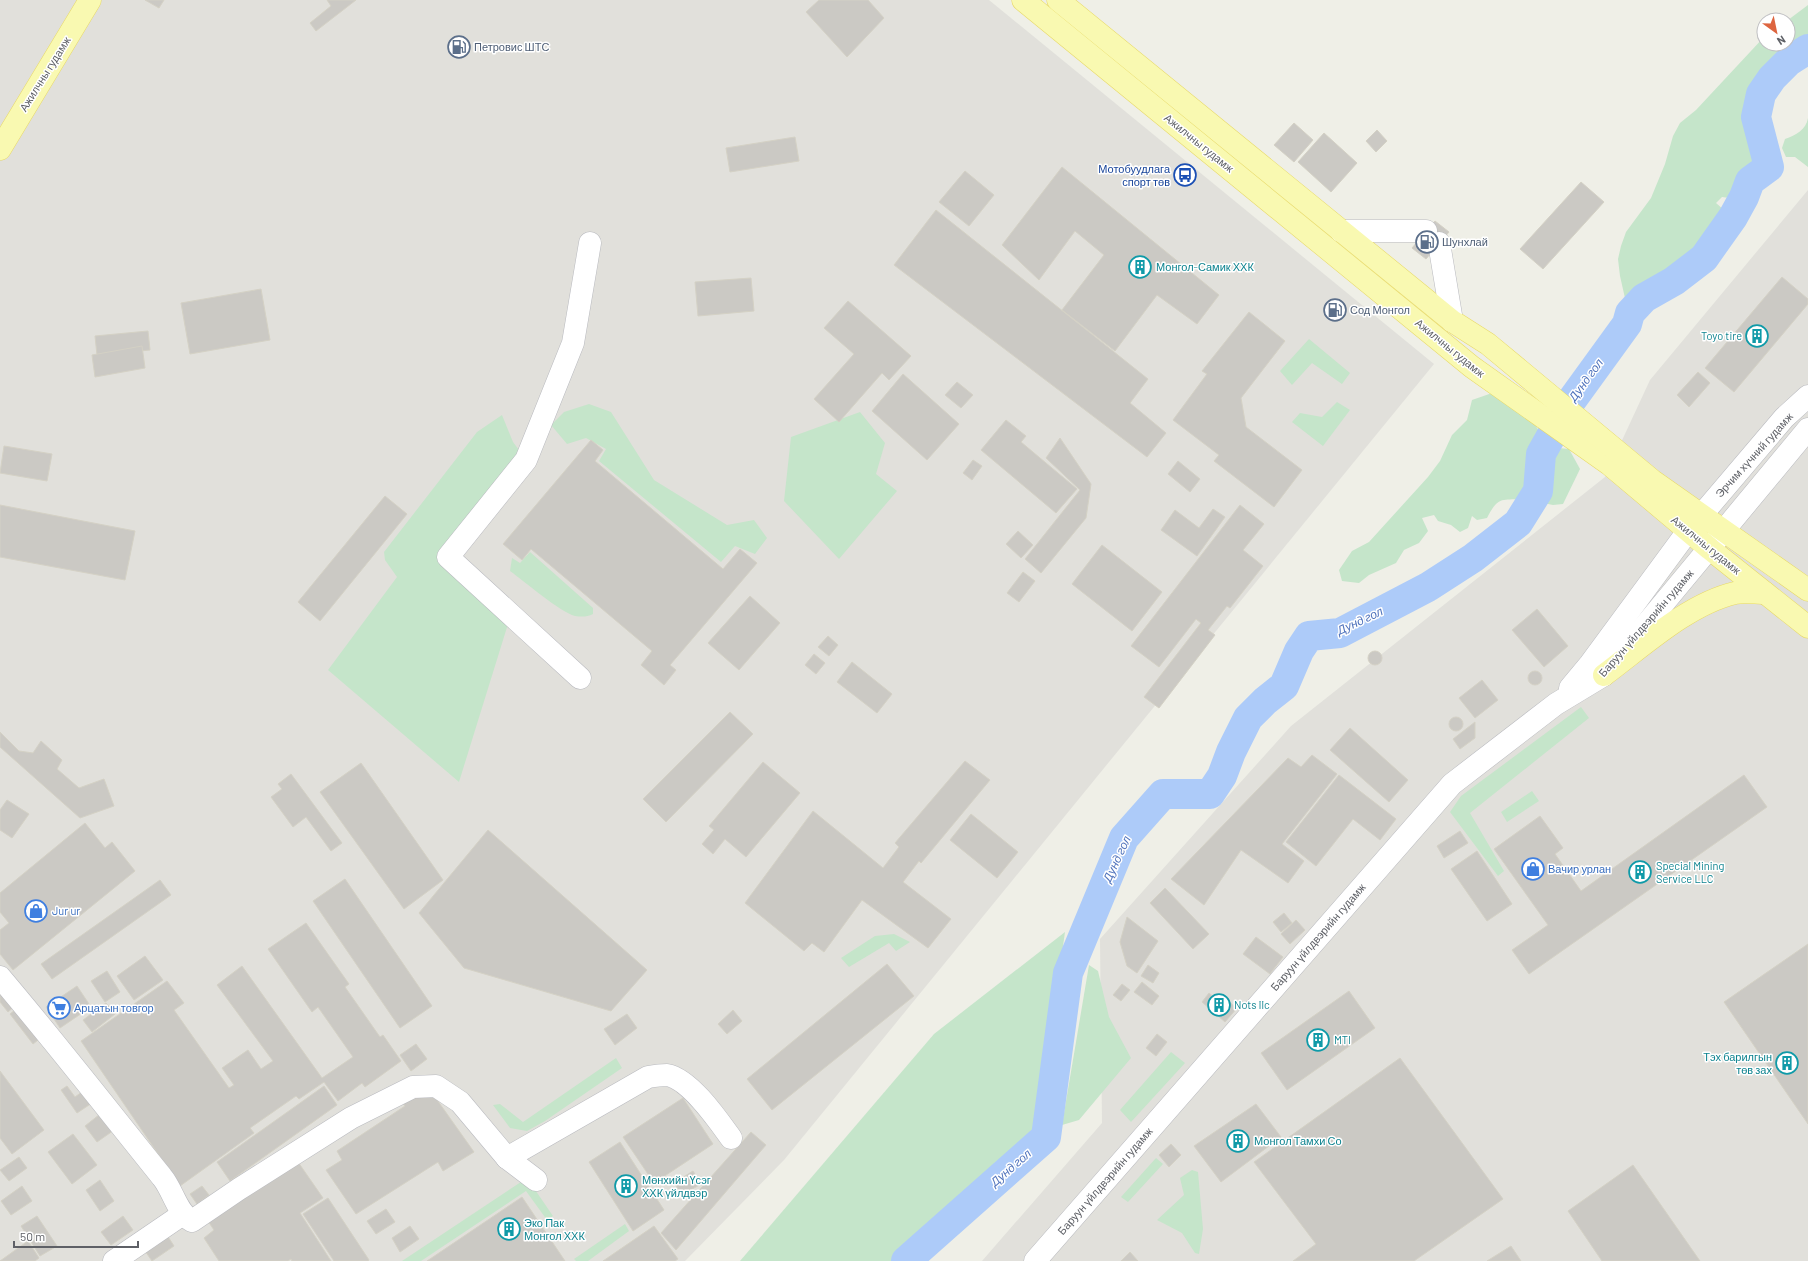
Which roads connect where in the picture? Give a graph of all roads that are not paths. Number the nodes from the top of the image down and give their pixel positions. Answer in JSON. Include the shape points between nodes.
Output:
{"nodes":[{"id":1,"x":90,"y":0,"type":"edge"},
{"id":2,"x":1023,"y":0,"type":"edge"},
{"id":3,"x":1058,"y":0,"type":"edge"},
{"id":4,"x":0,"y":149,"type":"edge"},
{"id":5,"x":1341,"y":231,"type":"junction"},
{"id":6,"x":590,"y":243,"type":"dead end"},
{"id":7,"x":1452,"y":321,"type":"junction"},
{"id":8,"x":1808,"y":396,"type":"edge"},
{"id":9,"x":1808,"y":429,"type":"edge"},
{"id":10,"x":1617,"y":462,"type":"junction"},
{"id":11,"x":1694,"y":523,"type":"junction"},
{"id":12,"x":1724,"y":531,"type":"junction"},
{"id":13,"x":1710,"y":549,"type":"junction"},
{"id":14,"x":1808,"y":590,"type":"edge"},
{"id":15,"x":1765,"y":593,"type":"junction"},
{"id":16,"x":1808,"y":627,"type":"edge"},
{"id":17,"x":1604,"y":675,"type":"junction"},
{"id":18,"x":580,"y":678,"type":"dead end"},
{"id":19,"x":1556,"y":704,"type":"junction"},
{"id":20,"x":0,"y":977,"type":"edge"},
{"id":21,"x":731,"y":1138,"type":"dead end"},
{"id":22,"x":507,"y":1158,"type":"junction"},
{"id":23,"x":536,"y":1180,"type":"dead end"},
{"id":24,"x":183,"y":1214,"type":"junction"},
{"id":25,"x":114,"y":1261,"type":"edge"},
{"id":26,"x":1035,"y":1261,"type":"edge"}],
"edges":[{"from":1,"to":4,"type":"main road","name":"Ажилчны гудамж"},
{"from":2,"to":10,"type":"main road","name":"Ажилчны гудамж","via":[[1472,367]]},
{"from":3,"to":5,"type":"main road","name":"Ажилчны гудамж"},
{"from":5,"to":7,"type":"main road","name":"Ажилчны гудамж"},
{"from":5,"to":7,"type":"street","via":[[1433,237]]},
{"from":6,"to":18,"type":"street","via":[[573,343],[526,460],[448,558]]},
{"from":7,"to":10,"type":"main road","name":"Ажилчны гудамж","via":[[1488,344]]},
{"from":8,"to":11,"type":"street","name":"Эрчим хүчний гудамж","via":[[1784,418]]},
{"from":9,"to":12,"type":"street","name":"Эрчим хүчний гудамж"},
{"from":10,"to":11,"type":"main road","name":"Ажилчны гудамж"},
{"from":11,"to":12,"type":"main road","name":"Ажилчны гудамж"},
{"from":11,"to":13,"type":"main road","name":"Ажилчны гудамж"},
{"from":11,"to":19,"type":"street","name":"Баруун үйлдвэрийн гудамж","via":[[1590,664]]},
{"from":12,"to":13,"type":"street","name":"Эрчим хүчний гудамж"},
{"from":12,"to":14,"type":"main road","name":"Ажилчны гудамж"},
{"from":13,"to":15,"type":"main road","name":"Ажилчны гудамж"},
{"from":13,"to":17,"type":"street","name":"Баруун үйлдвэрийн гудамж"},
{"from":15,"to":16,"type":"main road","name":"Ажилчны гудамж"},
{"from":15,"to":17,"type":"main road","via":[[1736,592],[1710,601],[1681,618]]},
{"from":17,"to":19,"type":"street","name":"Баруун үйлдвэрийн гудамж"},
{"from":19,"to":26,"type":"street","name":"Баруун үйлдвэрийн гудамж","via":[[1452,784]]},
{"from":20,"to":24,"type":"street","via":[[168,1184]]},
{"from":21,"to":22,"type":"street","via":[[708,1107],[682,1082],[667,1076],[648,1077]]},
{"from":22,"to":23,"type":"street"},
{"from":22,"to":24,"type":"street","via":[[460,1102],[436,1086],[413,1087],[350,1118],[239,1189],[196,1220],[192,1221]]},
{"from":24,"to":25,"type":"street"}]}
